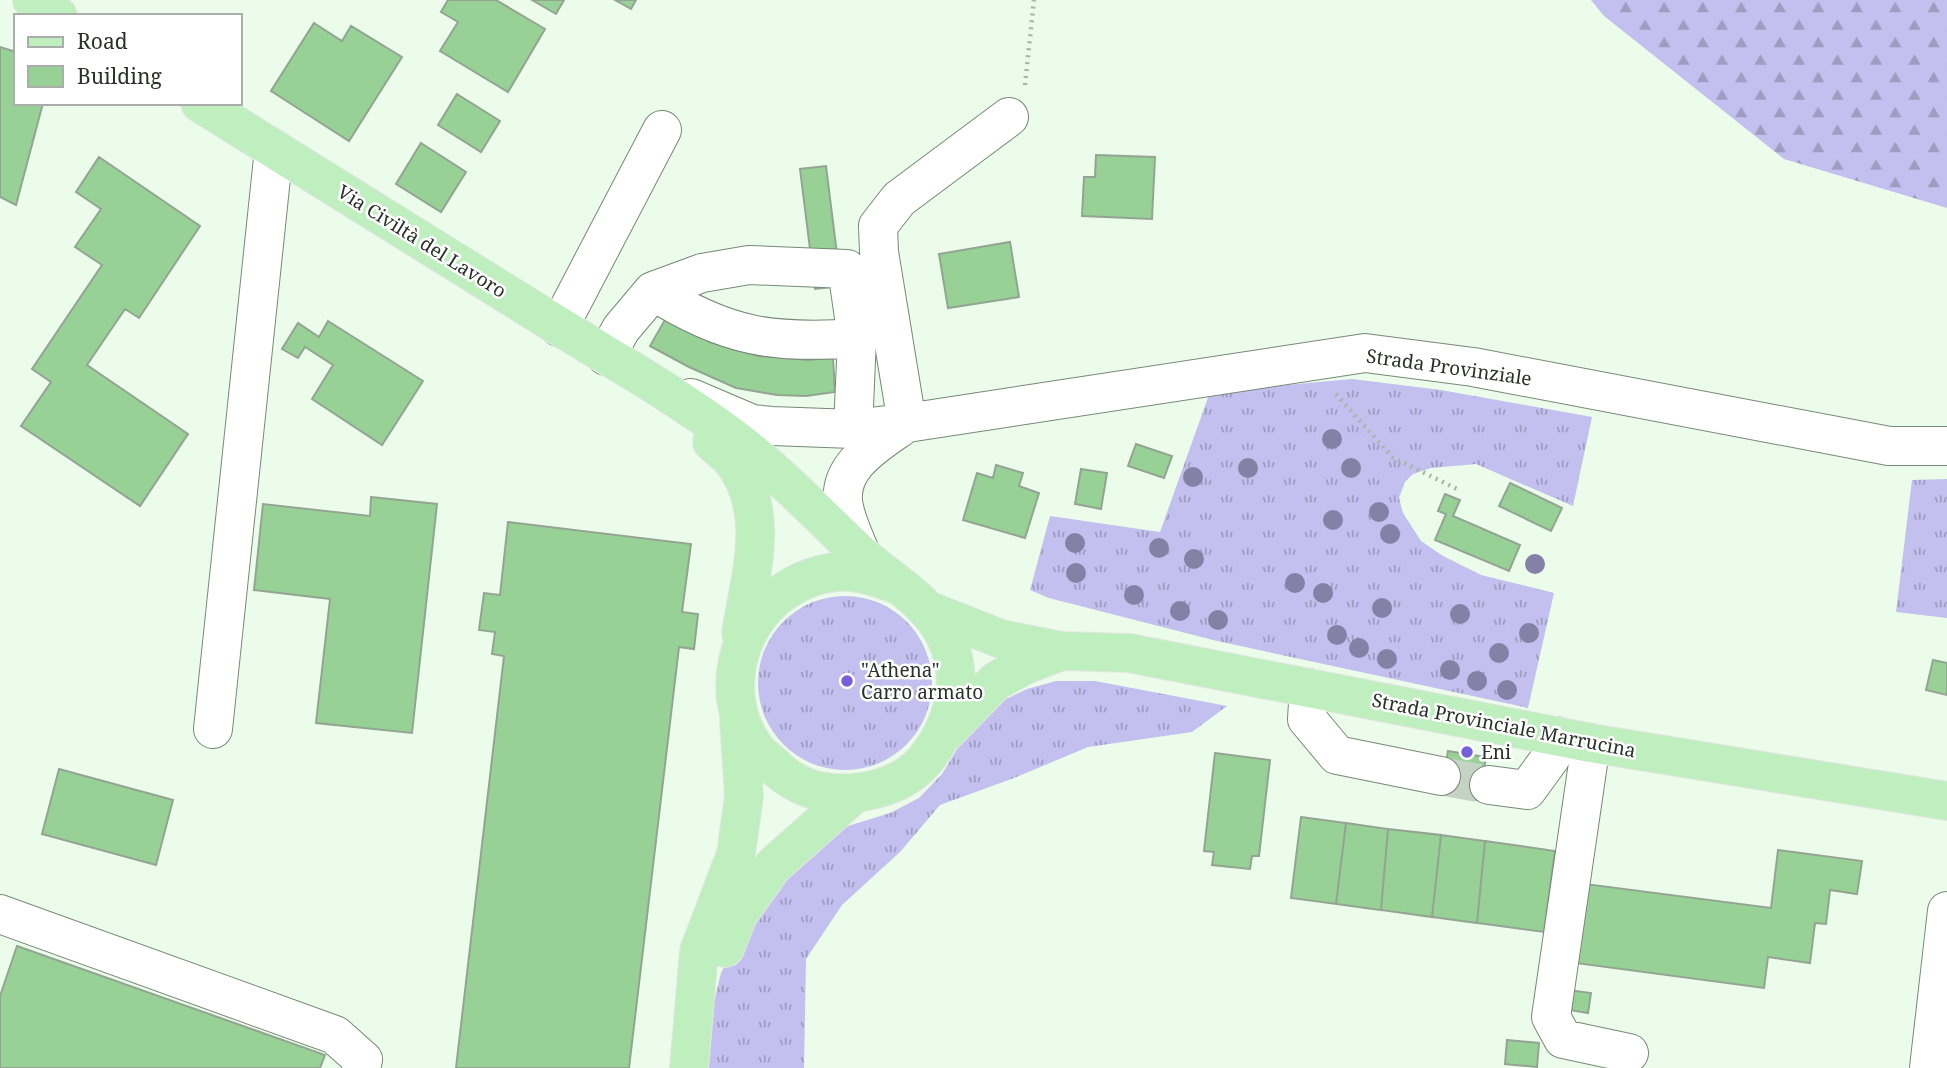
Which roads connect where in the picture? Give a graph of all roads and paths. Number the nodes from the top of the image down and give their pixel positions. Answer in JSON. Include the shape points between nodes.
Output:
{"nodes":[{"id":1,"x":32,"y":0,"type":"edge"},
{"id":2,"x":1034,"y":0,"type":"edge"},
{"id":3,"x":55,"y":14,"type":"edge"},
{"id":4,"x":203,"y":105,"type":"edge"},
{"id":5,"x":1009,"y":117,"type":"joint"},
{"id":6,"x":662,"y":130,"type":"dead end"},
{"id":7,"x":274,"y":149,"type":"junction"},
{"id":8,"x":653,"y":291,"type":"junction"},
{"id":9,"x":559,"y":327,"type":"junction"},
{"id":10,"x":857,"y":338,"type":"junction"},
{"id":11,"x":606,"y":356,"type":"junction"},
{"id":12,"x":1310,"y":360,"type":"junction"},
{"id":13,"x":643,"y":379,"type":"junction"},
{"id":14,"x":907,"y":423,"type":"junction"},
{"id":15,"x":853,"y":429,"type":"junction"},
{"id":16,"x":1947,"y":446,"type":"edge"},
{"id":17,"x":775,"y":472,"type":"junction"},
{"id":18,"x":1457,"y":489,"type":"dead end"},
{"id":19,"x":757,"y":534,"type":"junction"},
{"id":20,"x":861,"y":554,"type":"junction"},
{"id":21,"x":895,"y":584,"type":"junction"},
{"id":22,"x":930,"y":611,"type":"junction"},
{"id":23,"x":1062,"y":651,"type":"junction"},
{"id":24,"x":737,"y":658,"type":"junction"},
{"id":25,"x":1309,"y":688,"type":"junction"},
{"id":26,"x":739,"y":713,"type":"junction"},
{"id":27,"x":213,"y":729,"type":"dead end"},
{"id":28,"x":944,"y":734,"type":"junction"},
{"id":29,"x":1573,"y":740,"type":"junction"},
{"id":30,"x":1441,"y":776,"type":"tunnel mouth"},
{"id":31,"x":1489,"y":785,"type":"tunnel mouth"},
{"id":32,"x":854,"y":794,"type":"junction"},
{"id":33,"x":1947,"y":801,"type":"edge"},
{"id":34,"x":1947,"y":911,"type":"edge"},
{"id":35,"x":0,"y":914,"type":"edge"},
{"id":36,"x":694,"y":1024,"type":"junction"},
{"id":37,"x":1629,"y":1053,"type":"dead end"},
{"id":38,"x":361,"y":1068,"type":"edge"},
{"id":39,"x":689,"y":1068,"type":"edge"},
{"id":40,"x":1929,"y":1068,"type":"edge"}],
"edges":[{"from":1,"to":3,"type":"main road"},
{"from":2,"to":5,"type":"path","via":[[1025,85]]},
{"from":4,"to":7,"type":"main road","name":"Via Civiltà del Lavoro"},
{"from":5,"to":14,"type":"street","via":[[899,199],[878,226]]},
{"from":6,"to":9,"type":"street"},
{"from":7,"to":9,"type":"main road","name":"Via Civiltà del Lavoro"},
{"from":7,"to":27,"type":"street"},
{"from":8,"to":10,"type":"street","via":[[688,313],[768,338]]},
{"from":8,"to":10,"type":"street","via":[[702,273],[749,265],[847,269]]},
{"from":8,"to":11,"type":"street","via":[[621,329]]},
{"from":9,"to":11,"type":"main road","name":"Via Civiltà del Lavoro"},
{"from":10,"to":15,"type":"street"},
{"from":11,"to":13,"type":"main road","name":"Via Civiltà del Lavoro"},
{"from":12,"to":14,"type":"street","name":"Strada Provinziale"},
{"from":12,"to":16,"type":"street","name":"Strada Provinziale","via":[[1365,354],[1473,367],[1889,446]]},
{"from":12,"to":18,"type":"path","via":[[1392,457]]},
{"from":13,"to":15,"type":"street","via":[[752,424]]},
{"from":13,"to":17,"type":"main road","via":[[730,436]]},
{"from":13,"to":19,"type":"main road","via":[[731,460],[747,489]]},
{"from":14,"to":15,"type":"street","name":"Strada Provinziale"},
{"from":14,"to":20,"type":"street","via":[[871,448],[846,477],[844,507]]},
{"from":15,"to":17,"type":"street","via":[[796,453]]},
{"from":17,"to":19,"type":"street"},
{"from":17,"to":20,"type":"main road"},
{"from":19,"to":24,"type":"main road"},
{"from":20,"to":21,"type":"main road"},
{"from":21,"to":22,"type":"main road"},
{"from":21,"to":24,"type":"main road","via":[[846,571],[798,583],[759,612]]},
{"from":22,"to":23,"type":"main road","name":"Strada Provinciale Marrucina","via":[[1001,639]]},
{"from":22,"to":28,"type":"main road","via":[[947,639],[955,671],[954,704]]},
{"from":23,"to":25,"type":"main road","name":"Strada Provinciale Marrucina","via":[[1129,653]]},
{"from":23,"to":28,"type":"main road","name":"Strada Provinciale Marrucina","via":[[996,681]]},
{"from":24,"to":26,"type":"main road","via":[[734,686]]},
{"from":25,"to":29,"type":"main road","name":"Strada Provinciale Marrucina"},
{"from":25,"to":30,"type":"street","via":[[1307,719],[1337,755]]},
{"from":26,"to":32,"type":"main road","via":[[755,747],[782,775],[816,790]]},
{"from":26,"to":36,"type":"main road","via":[[744,796],[736,854],[699,951]]},
{"from":28,"to":32,"type":"main road","via":[[922,764],[890,785]]},
{"from":29,"to":31,"type":"street","via":[[1551,757],[1527,790]]},
{"from":29,"to":33,"type":"main road","name":"Strada Provinciale Marrucina"},
{"from":29,"to":37,"type":"street","via":[[1551,1017],[1563,1039]]},
{"from":32,"to":36,"type":"main road","via":[[773,866],[748,900]]},
{"from":34,"to":40,"type":"street"},
{"from":35,"to":38,"type":"street","via":[[335,1035],[363,1060]]},
{"from":36,"to":39,"type":"main road"}]}
